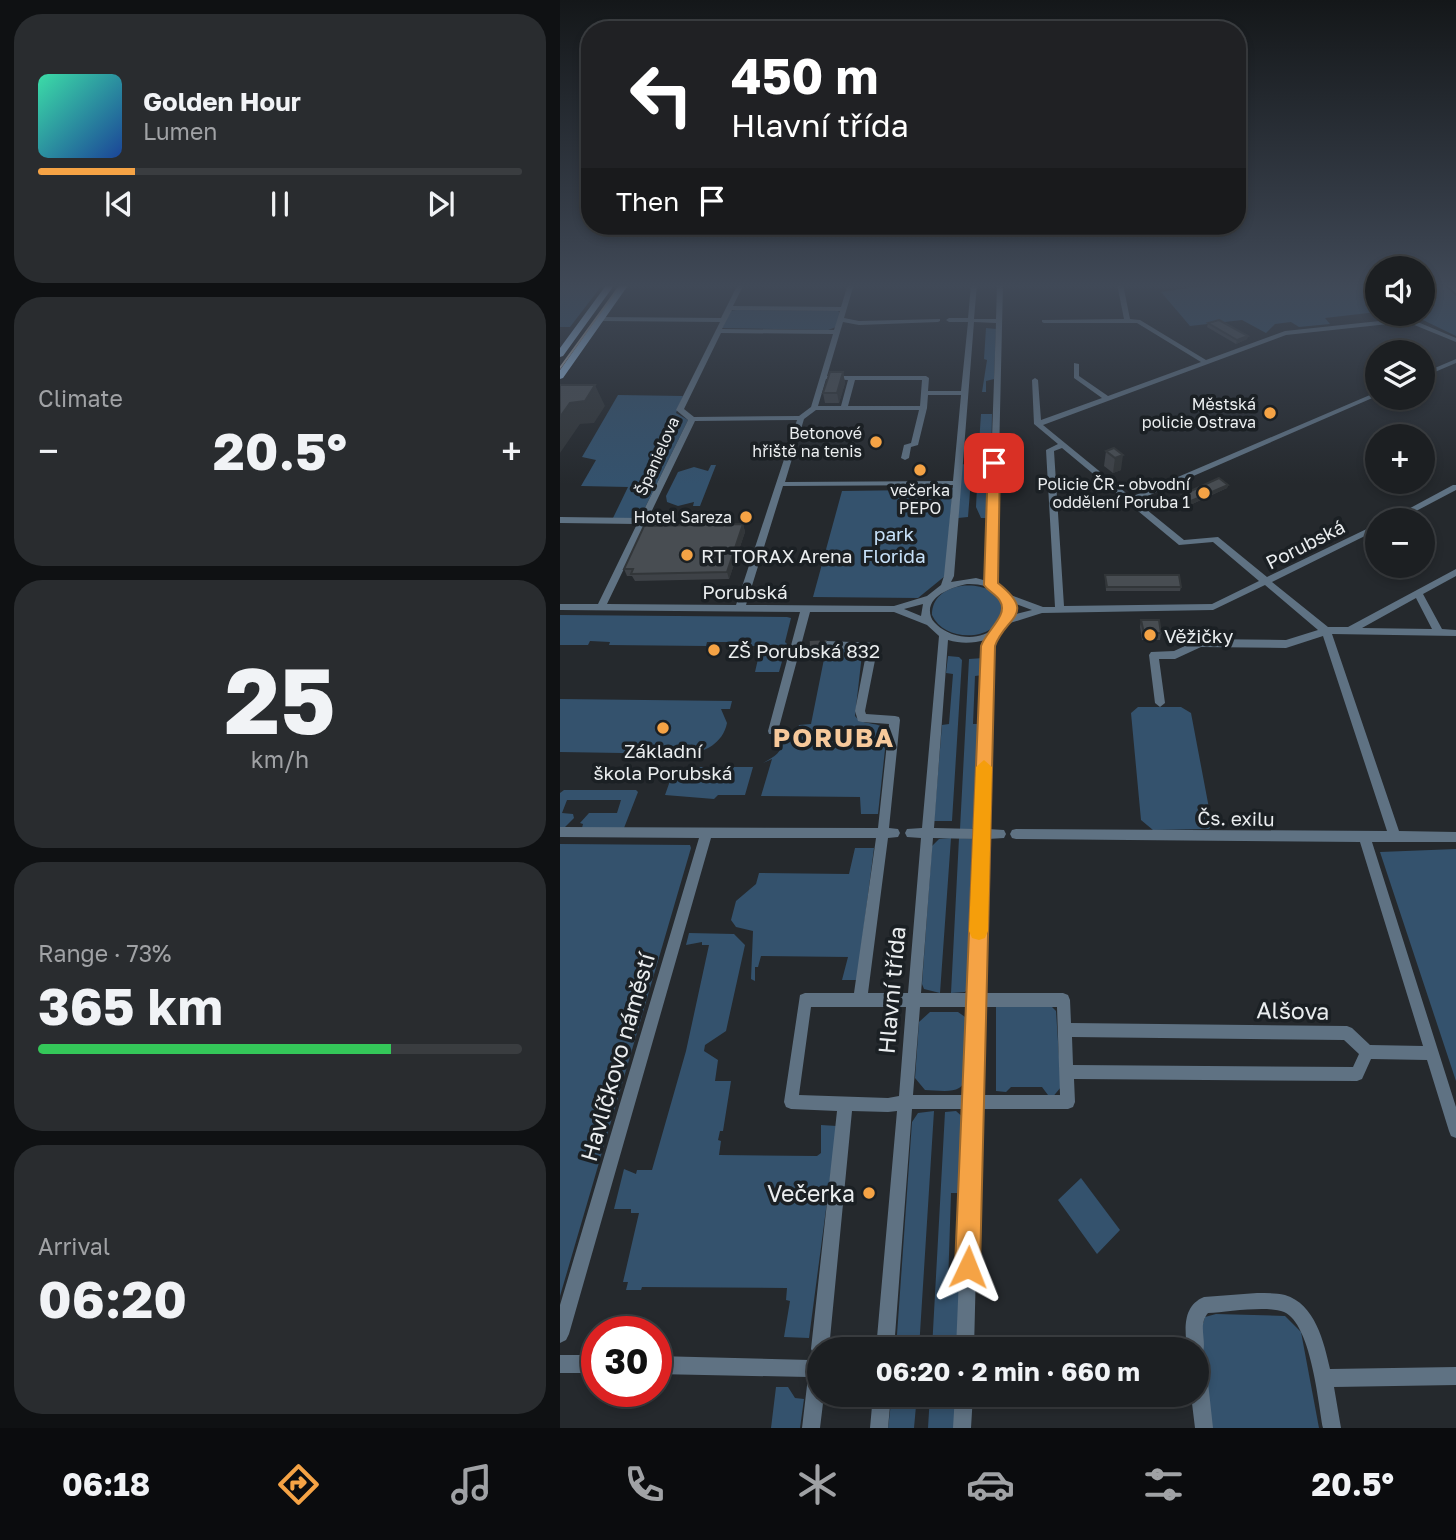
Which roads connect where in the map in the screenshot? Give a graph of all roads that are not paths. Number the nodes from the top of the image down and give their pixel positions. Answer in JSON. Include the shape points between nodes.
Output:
{"nodes":[{"id":1,"x":578,"y":351,"type":"edge"},
{"id":2,"x":708,"y":351,"type":"edge"},
{"id":3,"x":831,"y":351,"type":"edge"},
{"id":4,"x":968,"y":351,"type":"edge"},
{"id":5,"x":998,"y":351,"type":"edge"},
{"id":6,"x":1187,"y":351,"type":"edge"},
{"id":7,"x":1234,"y":351,"type":"edge"},
{"id":8,"x":1204,"y":361,"type":"junction"},
{"id":9,"x":1456,"y":361,"type":"edge"},
{"id":10,"x":1076,"y":364,"type":"dead end"},
{"id":11,"x":1435,"y":370,"type":"edge"},
{"id":12,"x":560,"y":376,"type":"edge"},
{"id":13,"x":852,"y":377,"type":"junction"},
{"id":14,"x":823,"y":378,"type":"junction"},
{"id":15,"x":1035,"y":380,"type":"dead end"},
{"id":16,"x":925,"y":393,"type":"junction"},
{"id":17,"x":964,"y":393,"type":"junction"},
{"id":18,"x":1106,"y":398,"type":"junction"},
{"id":19,"x":1365,"y":399,"type":"edge"},
{"id":20,"x":814,"y":408,"type":"junction"},
{"id":21,"x":844,"y":408,"type":"junction"},
{"id":22,"x":923,"y":408,"type":"junction"},
{"id":23,"x":801,"y":418,"type":"junction"},
{"id":24,"x":692,"y":419,"type":"junction"},
{"id":25,"x":1038,"y":424,"type":"junction"},
{"id":26,"x":1063,"y":445,"type":"junction"},
{"id":27,"x":905,"y":458,"type":"dead end"},
{"id":28,"x":957,"y":483,"type":"junction"},
{"id":29,"x":780,"y":484,"type":"junction"},
{"id":30,"x":1456,"y":487,"type":"edge"},
{"id":31,"x":1129,"y":500,"type":"junction"},
{"id":32,"x":1415,"y":508,"type":"edge"},
{"id":33,"x":560,"y":520,"type":"edge"},
{"id":34,"x":643,"y":521,"type":"junction"},
{"id":35,"x":1365,"y":533,"type":"edge"},
{"id":36,"x":1456,"y":572,"type":"edge"},
{"id":37,"x":1446,"y":578,"type":"junction"},
{"id":38,"x":1268,"y":582,"type":"junction"},
{"id":39,"x":991,"y":585,"type":"junction"},
{"id":40,"x":1456,"y":585,"type":"edge"},
{"id":41,"x":945,"y":586,"type":"junction"},
{"id":42,"x":1418,"y":593,"type":"junction"},
{"id":43,"x":1006,"y":597,"type":"junction"},
{"id":44,"x":929,"y":599,"type":"junction"},
{"id":45,"x":560,"y":607,"type":"edge"},
{"id":46,"x":601,"y":607,"type":"junction"},
{"id":47,"x":740,"y":608,"type":"junction"},
{"id":48,"x":806,"y":608,"type":"junction"},
{"id":49,"x":894,"y":609,"type":"junction"},
{"id":50,"x":1042,"y":610,"type":"junction"},
{"id":51,"x":1060,"y":610,"type":"junction"},
{"id":52,"x":1007,"y":620,"type":"junction"},
{"id":53,"x":929,"y":622,"type":"junction"},
{"id":54,"x":1326,"y":631,"type":"junction"},
{"id":55,"x":1350,"y":631,"type":"junction"},
{"id":56,"x":1440,"y":633,"type":"junction"},
{"id":57,"x":1456,"y":633,"type":"edge"},
{"id":58,"x":992,"y":634,"type":"junction"},
{"id":59,"x":944,"y":635,"type":"junction"},
{"id":60,"x":796,"y":645,"type":"junction"},
{"id":61,"x":827,"y":645,"type":"tunnel mouth"},
{"id":62,"x":809,"y":646,"type":"tunnel mouth"},
{"id":63,"x":1160,"y":703,"type":"dead end"},
{"id":64,"x":773,"y":731,"type":"dead end"},
{"id":65,"x":560,"y":832,"type":"edge"},
{"id":66,"x":706,"y":833,"type":"junction"},
{"id":67,"x":889,"y":833,"type":"junction"},
{"id":68,"x":929,"y":833,"type":"junction"},
{"id":69,"x":911,"y":834,"type":"dead end"},
{"id":70,"x":982,"y":834,"type":"junction"},
{"id":71,"x":1000,"y":834,"type":"dead end"},
{"id":72,"x":1016,"y":834,"type":"dead end"},
{"id":73,"x":1366,"y":837,"type":"junction"},
{"id":74,"x":1395,"y":837,"type":"junction"},
{"id":75,"x":1456,"y":837,"type":"edge"},
{"id":76,"x":860,"y":1000,"type":"junction"},
{"id":77,"x":914,"y":1000,"type":"junction"},
{"id":78,"x":976,"y":1000,"type":"junction"},
{"id":79,"x":1065,"y":1030,"type":"junction"},
{"id":80,"x":1367,"y":1052,"type":"junction"},
{"id":81,"x":1431,"y":1053,"type":"junction"},
{"id":82,"x":1066,"y":1072,"type":"junction"},
{"id":83,"x":905,"y":1102,"type":"junction"},
{"id":84,"x":973,"y":1102,"type":"junction"},
{"id":85,"x":845,"y":1104,"type":"junction"},
{"id":86,"x":1456,"y":1131,"type":"edge"},
{"id":87,"x":560,"y":1334,"type":"edge"},
{"id":88,"x":821,"y":1337,"type":"edge"},
{"id":89,"x":886,"y":1337,"type":"edge"},
{"id":90,"x":965,"y":1337,"type":"edge"},
{"id":91,"x":1195,"y":1337,"type":"edge"},
{"id":92,"x":560,"y":1364,"type":"edge"},
{"id":93,"x":581,"y":1364,"type":"edge"},
{"id":94,"x":672,"y":1365,"type":"edge"},
{"id":95,"x":807,"y":1365,"type":"edge"},
{"id":96,"x":1456,"y":1376,"type":"edge"},
{"id":97,"x":1322,"y":1378,"type":"junction"},
{"id":98,"x":814,"y":1407,"type":"edge"},
{"id":99,"x":881,"y":1407,"type":"edge"},
{"id":100,"x":963,"y":1407,"type":"edge"},
{"id":101,"x":1201,"y":1407,"type":"edge"},
{"id":102,"x":811,"y":1428,"type":"edge"},
{"id":103,"x":879,"y":1428,"type":"edge"},
{"id":104,"x":962,"y":1428,"type":"edge"},
{"id":105,"x":1204,"y":1428,"type":"edge"},
{"id":106,"x":1332,"y":1428,"type":"edge"}],
"edges":[{"from":1,"to":12,"type":"main road"},
{"from":2,"to":24,"type":"street","name":"Španielova","via":[[680,410]]},
{"from":3,"to":14,"type":"street"},
{"from":4,"to":17,"type":"street"},
{"from":5,"to":39,"type":"street"},
{"from":6,"to":8,"type":"street"},
{"from":7,"to":8,"type":"street"},
{"from":8,"to":18,"type":"street"},
{"from":9,"to":11,"type":"street"},
{"from":10,"to":18,"type":"street","via":[[1076,377]]},
{"from":13,"to":14,"type":"street"},
{"from":13,"to":16,"type":"street","via":[[926,378]]},
{"from":13,"to":21,"type":"street"},
{"from":14,"to":20,"type":"street"},
{"from":15,"to":25,"type":"street"},
{"from":16,"to":17,"type":"street"},
{"from":16,"to":22,"type":"street"},
{"from":17,"to":28,"type":"street"},
{"from":18,"to":25,"type":"street"},
{"from":19,"to":31,"type":"street"},
{"from":20,"to":21,"type":"street"},
{"from":20,"to":23,"type":"street"},
{"from":21,"to":22,"type":"street"},
{"from":22,"to":27,"type":"street","via":[[914,445],[908,445]]},
{"from":23,"to":24,"type":"street"},
{"from":23,"to":29,"type":"street"},
{"from":24,"to":34,"type":"street","name":"Španielova"},
{"from":25,"to":26,"type":"street"},
{"from":26,"to":31,"type":"street"},
{"from":26,"to":51,"type":"street","via":[[1051,450]]},
{"from":28,"to":29,"type":"street"},
{"from":28,"to":41,"type":"street"},
{"from":29,"to":47,"type":"street"},
{"from":30,"to":32,"type":"street"},
{"from":31,"to":38,"type":"street","via":[[1182,543],[1215,540]]},
{"from":33,"to":34,"type":"street"},
{"from":34,"to":46,"type":"street","name":"Španielova"},
{"from":35,"to":38,"type":"street","name":"Porubská"},
{"from":36,"to":37,"type":"street"},
{"from":37,"to":40,"type":"street"},
{"from":37,"to":42,"type":"street"},
{"from":38,"to":51,"type":"street","name":"Porubská","via":[[1220,606],[1206,608]]},
{"from":38,"to":54,"type":"street"},
{"from":39,"to":41,"type":"street","via":[[968,581]]},
{"from":39,"to":43,"type":"street"},
{"from":41,"to":44,"type":"street"},
{"from":42,"to":55,"type":"street"},
{"from":42,"to":56,"type":"street"},
{"from":43,"to":50,"type":"street","name":"Porubská"},
{"from":43,"to":52,"type":"street","via":[[1010,608]]},
{"from":44,"to":49,"type":"street","name":"Porubská"},
{"from":44,"to":53,"type":"street"},
{"from":45,"to":46,"type":"street","name":"Porubská"},
{"from":46,"to":47,"type":"street","name":"Porubská"},
{"from":47,"to":48,"type":"street","name":"Porubská"},
{"from":48,"to":49,"type":"street","name":"Porubská"},
{"from":48,"to":60,"type":"street"},
{"from":49,"to":53,"type":"street"},
{"from":50,"to":51,"type":"street","name":"Porubská"},
{"from":50,"to":52,"type":"street","name":"Porubská"},
{"from":52,"to":58,"type":"street"},
{"from":53,"to":59,"type":"street"},
{"from":54,"to":55,"type":"street"},
{"from":54,"to":63,"type":"street","via":[[1286,644],[1200,643],[1175,655],[1154,654]]},
{"from":54,"to":74,"type":"street"},
{"from":55,"to":56,"type":"street"},
{"from":56,"to":57,"type":"street"},
{"from":58,"to":59,"type":"street","via":[[968,640]]},
{"from":58,"to":70,"type":"street"},
{"from":59,"to":68,"type":"street","name":"Hlavní třída"},
{"from":60,"to":62,"type":"street"},
{"from":60,"to":64,"type":"street"},
{"from":61,"to":67,"type":"street","via":[[873,645],[860,711],[862,718],[895,720]]},
{"from":65,"to":66,"type":"street"},
{"from":66,"to":67,"type":"street"},
{"from":66,"to":87,"type":"street","name":"Havlíčkovo náměstí"},
{"from":67,"to":76,"type":"street"},
{"from":68,"to":69,"type":"street"},
{"from":68,"to":70,"type":"street"},
{"from":68,"to":77,"type":"street","name":"Hlavní třída"},
{"from":70,"to":71,"type":"street"},
{"from":70,"to":78,"type":"street"},
{"from":72,"to":73,"type":"street","name":"Čs. exilu"},
{"from":73,"to":74,"type":"street","name":"Čs. exilu"},
{"from":73,"to":81,"type":"street"},
{"from":74,"to":75,"type":"street","name":"Čs. exilu"},
{"from":76,"to":77,"type":"street"},
{"from":76,"to":85,"type":"street","via":[[805,1000],[791,1102]]},
{"from":77,"to":78,"type":"street"},
{"from":77,"to":83,"type":"street","name":"Hlavní třída"},
{"from":78,"to":79,"type":"street","via":[[1063,1000]]},
{"from":78,"to":84,"type":"street"},
{"from":79,"to":80,"type":"street","name":"Alšova","via":[[1347,1033]]},
{"from":79,"to":82,"type":"street"},
{"from":80,"to":81,"type":"street"},
{"from":80,"to":82,"type":"street","via":[[1357,1074]]},
{"from":81,"to":86,"type":"street"},
{"from":82,"to":84,"type":"street","via":[[1068,1102]]},
{"from":83,"to":84,"type":"street"},
{"from":83,"to":85,"type":"street"},
{"from":83,"to":89,"type":"street","name":"Hlavní třída"},
{"from":84,"to":90,"type":"street"},
{"from":85,"to":88,"type":"street"},
{"from":91,"to":97,"type":"street","via":[[1193,1322],[1204,1305],[1285,1304],[1299,1310],[1310,1327]]},
{"from":92,"to":93,"type":"street"},
{"from":94,"to":95,"type":"street"},
{"from":96,"to":97,"type":"street"},
{"from":97,"to":106,"type":"street"},
{"from":98,"to":102,"type":"street"},
{"from":99,"to":103,"type":"street"},
{"from":100,"to":104,"type":"street"},
{"from":101,"to":105,"type":"street"}]}
